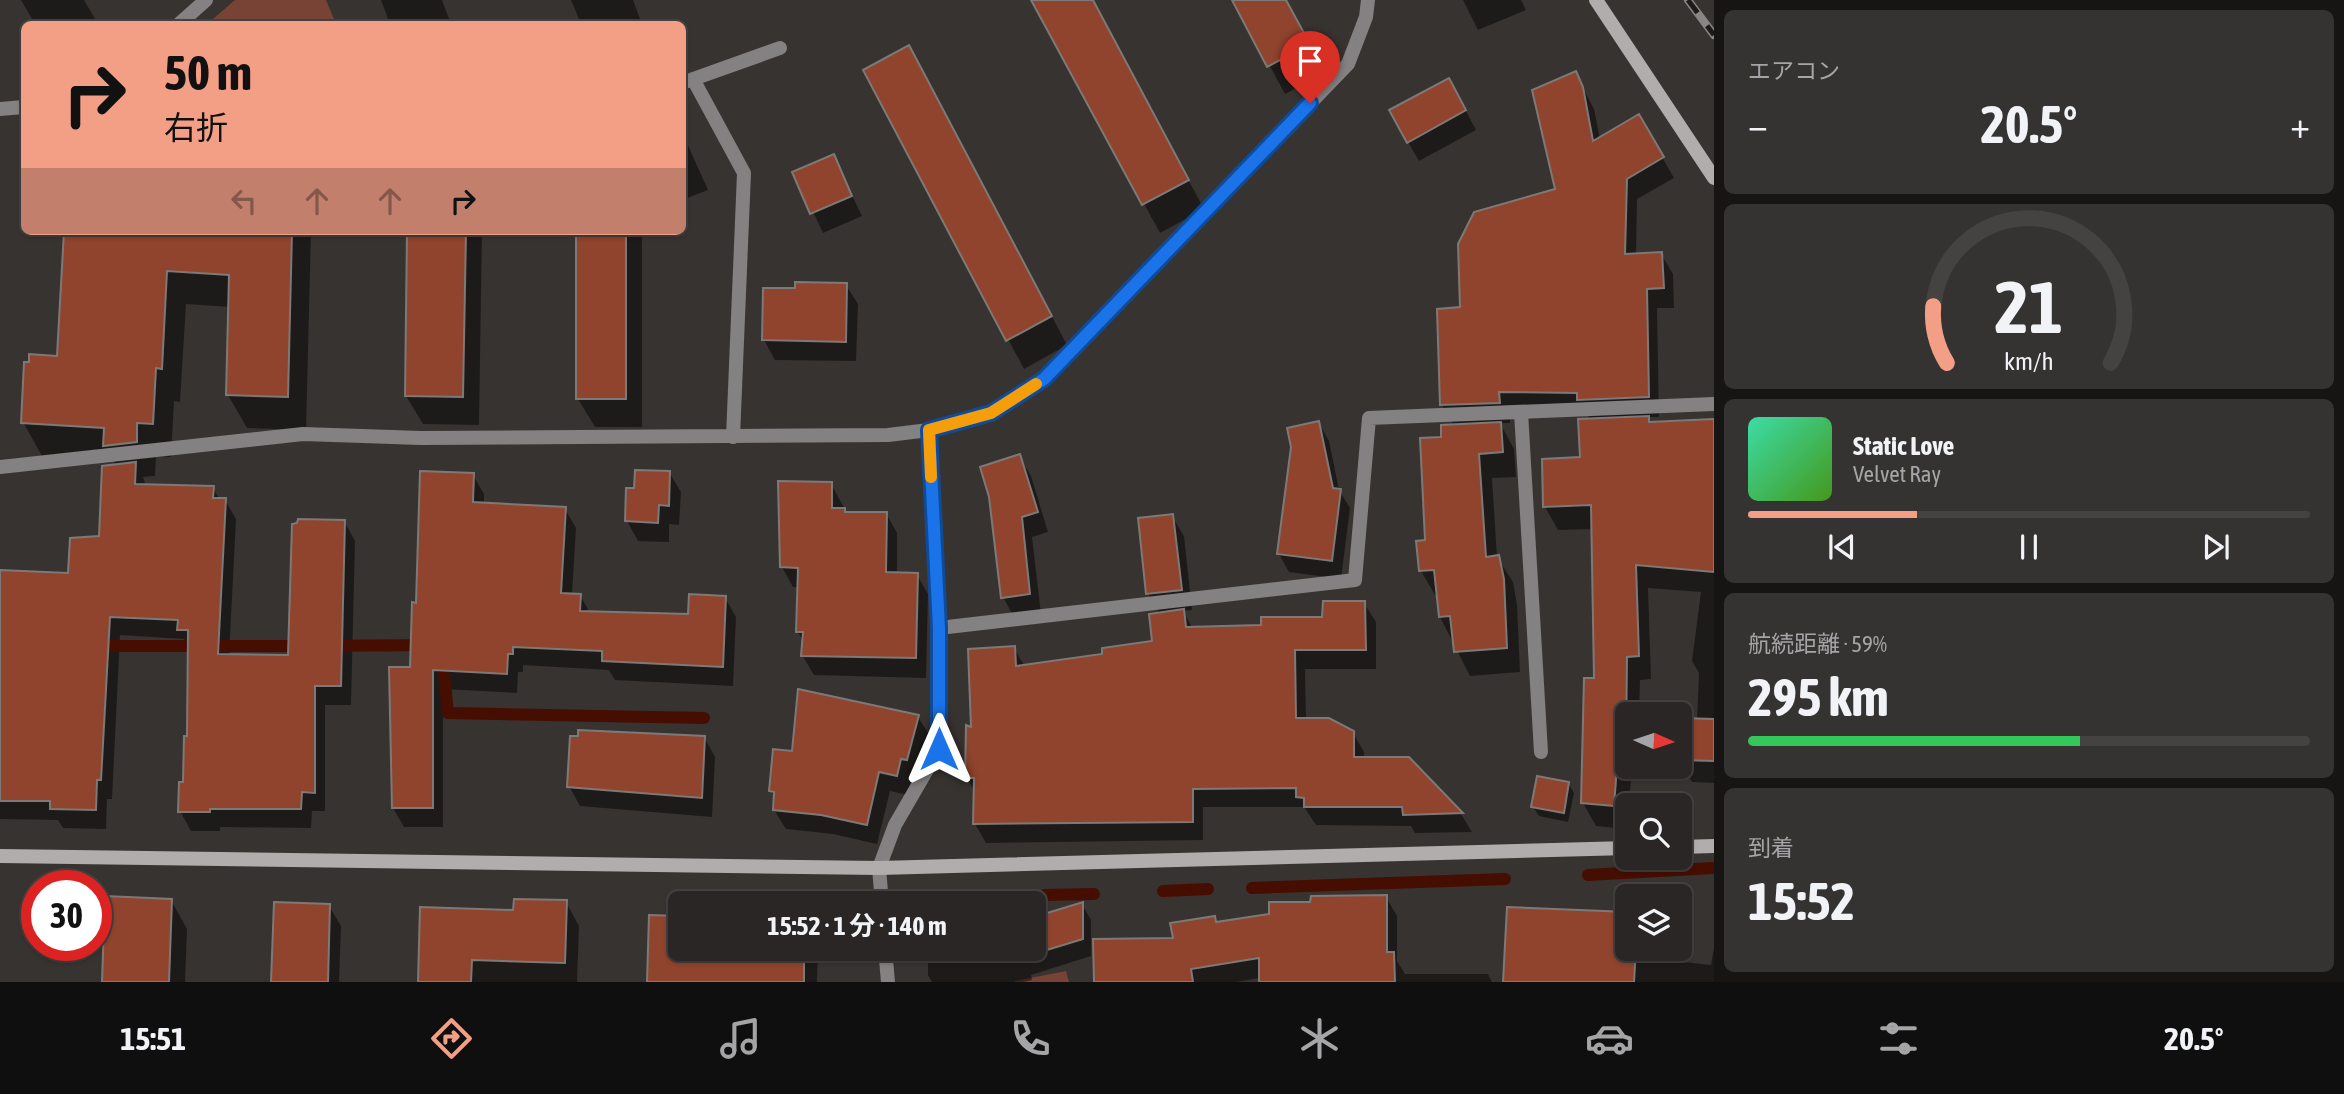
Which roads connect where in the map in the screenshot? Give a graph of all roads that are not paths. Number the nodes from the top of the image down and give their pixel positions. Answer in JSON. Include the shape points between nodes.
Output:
{"nodes":[{"id":1,"x":206,"y":0,"type":"edge"},
{"id":2,"x":1368,"y":0,"type":"edge"},
{"id":3,"x":1596,"y":0,"type":"edge"},
{"id":4,"x":182,"y":21,"type":"edge"},
{"id":5,"x":780,"y":48,"type":"dead end"},
{"id":6,"x":688,"y":81,"type":"edge"},
{"id":7,"x":21,"y":107,"type":"edge"},
{"id":8,"x":0,"y":109,"type":"edge"},
{"id":9,"x":1714,"y":178,"type":"edge"},
{"id":10,"x":1714,"y":404,"type":"edge"},
{"id":11,"x":1521,"y":412,"type":"junction"},
{"id":12,"x":929,"y":430,"type":"junction"},
{"id":13,"x":733,"y":437,"type":"junction"},
{"id":14,"x":0,"y":467,"type":"edge"},
{"id":15,"x":939,"y":628,"type":"junction"},
{"id":16,"x":1541,"y":752,"type":"dead end"},
{"id":17,"x":1714,"y":846,"type":"edge"},
{"id":18,"x":1692,"y":847,"type":"edge"},
{"id":19,"x":1615,"y":848,"type":"edge"},
{"id":20,"x":0,"y":856,"type":"edge"},
{"id":21,"x":879,"y":868,"type":"junction"},
{"id":22,"x":881,"y":891,"type":"edge"},
{"id":23,"x":887,"y":961,"type":"edge"},
{"id":24,"x":888,"y":982,"type":"edge"}],
"edges":[{"from":1,"to":4,"type":"street"},
{"from":2,"to":12,"type":"street","via":[[1348,64],[1044,379],[991,413]]},
{"from":3,"to":9,"type":"street"},
{"from":5,"to":6,"type":"street"},
{"from":6,"to":13,"type":"street","via":[[744,173]]},
{"from":7,"to":8,"type":"street"},
{"from":10,"to":11,"type":"street"},
{"from":11,"to":15,"type":"street","via":[[1368,418],[1356,580]]},
{"from":11,"to":16,"type":"street"},
{"from":12,"to":13,"type":"street","via":[[888,435]]},
{"from":12,"to":15,"type":"street"},
{"from":13,"to":14,"type":"street","via":[[303,434]]},
{"from":15,"to":21,"type":"street","via":[[939,749],[895,825]]},
{"from":17,"to":18,"type":"street"},
{"from":19,"to":21,"type":"street"},
{"from":20,"to":21,"type":"street"},
{"from":21,"to":22,"type":"street"},
{"from":23,"to":24,"type":"street"}]}
